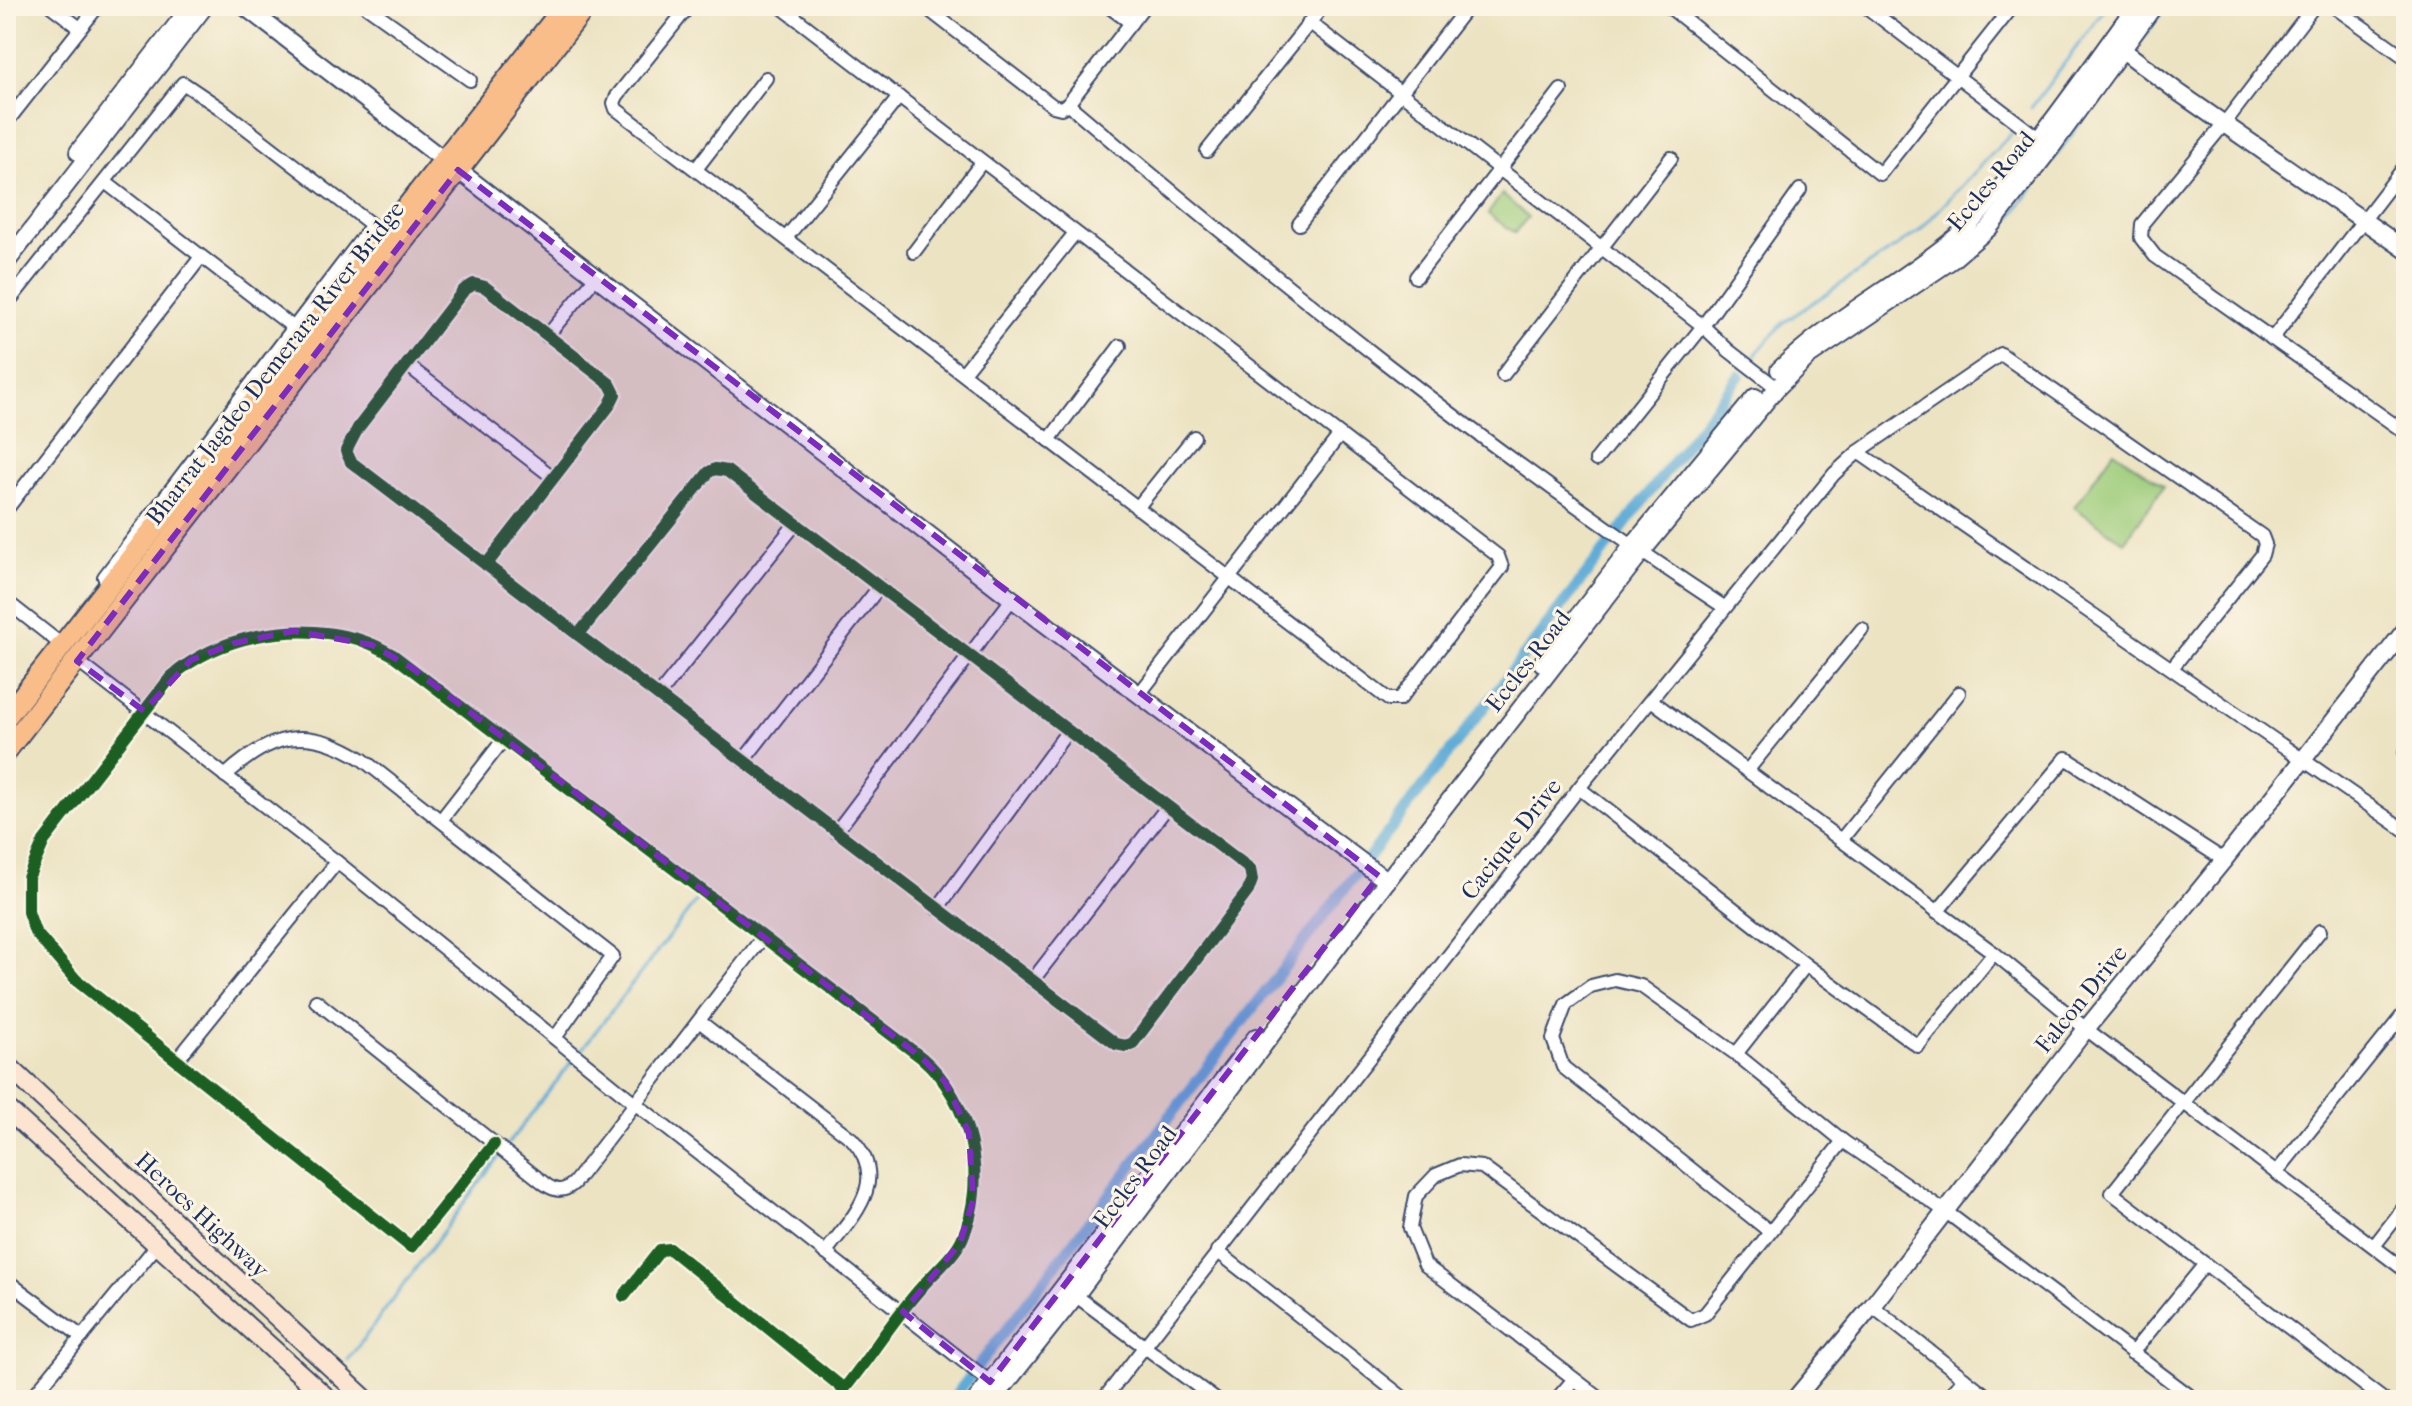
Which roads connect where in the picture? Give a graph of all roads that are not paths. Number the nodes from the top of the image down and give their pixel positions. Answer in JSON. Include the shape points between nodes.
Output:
{"nodes":[{"id":1,"x":51,"y":6,"type":"edge"},
{"id":2,"x":98,"y":6,"type":"edge"},
{"id":3,"x":244,"y":6,"type":"edge"},
{"id":4,"x":366,"y":6,"type":"edge"},
{"id":5,"x":390,"y":6,"type":"edge"},
{"id":6,"x":565,"y":6,"type":"edge"},
{"id":7,"x":586,"y":6,"type":"edge"},
{"id":8,"x":689,"y":6,"type":"edge"},
{"id":9,"x":780,"y":6,"type":"edge"},
{"id":10,"x":924,"y":6,"type":"edge"},
{"id":11,"x":1108,"y":6,"type":"edge"},
{"id":12,"x":1144,"y":6,"type":"edge"},
{"id":13,"x":1323,"y":6,"type":"edge"},
{"id":14,"x":1468,"y":6,"type":"edge"},
{"id":15,"x":1668,"y":6,"type":"edge"},
{"id":16,"x":1865,"y":6,"type":"edge"},
{"id":17,"x":2013,"y":6,"type":"edge"},
{"id":18,"x":2136,"y":6,"type":"edge"},
{"id":19,"x":2154,"y":6,"type":"edge"},
{"id":20,"x":2314,"y":6,"type":"edge"},
{"id":21,"x":2333,"y":6,"type":"edge"},
{"id":22,"x":193,"y":9,"type":"edge"},
{"id":23,"x":381,"y":17,"type":"junction"},
{"id":24,"x":1309,"y":22,"type":"junction"},
{"id":25,"x":1131,"y":23,"type":"junction"},
{"id":26,"x":80,"y":28,"type":"junction"},
{"id":27,"x":2116,"y":45,"type":"junction"},
{"id":28,"x":2406,"y":58,"type":"edge"},
{"id":29,"x":1956,"y":77,"type":"junction"},
{"id":30,"x":766,"y":78,"type":"dead end"},
{"id":31,"x":470,"y":80,"type":"dead end"},
{"id":32,"x":1561,"y":90,"type":"dead end"},
{"id":33,"x":1403,"y":93,"type":"junction"},
{"id":34,"x":899,"y":97,"type":"junction"},
{"id":35,"x":1068,"y":104,"type":"junction"},
{"id":36,"x":6,"y":123,"type":"edge"},
{"id":37,"x":2224,"y":124,"type":"junction"},
{"id":38,"x":2046,"y":143,"type":"junction"},
{"id":39,"x":1207,"y":151,"type":"dead end"},
{"id":40,"x":1671,"y":158,"type":"dead end"},
{"id":41,"x":444,"y":160,"type":"junction"},
{"id":42,"x":982,"y":162,"type":"junction"},
{"id":43,"x":2406,"y":165,"type":"edge"},
{"id":44,"x":696,"y":169,"type":"junction"},
{"id":45,"x":1501,"y":170,"type":"junction"},
{"id":46,"x":105,"y":182,"type":"junction"},
{"id":47,"x":1800,"y":190,"type":"dead end"},
{"id":48,"x":2363,"y":220,"type":"junction"},
{"id":49,"x":1299,"y":224,"type":"dead end"},
{"id":50,"x":1075,"y":233,"type":"junction"},
{"id":51,"x":786,"y":238,"type":"junction"},
{"id":52,"x":6,"y":245,"type":"edge"},
{"id":53,"x":1602,"y":248,"type":"junction"},
{"id":54,"x":2406,"y":250,"type":"edge"},
{"id":55,"x":914,"y":252,"type":"dead end"},
{"id":56,"x":201,"y":257,"type":"junction"},
{"id":57,"x":6,"y":263,"type":"edge"},
{"id":58,"x":597,"y":276,"type":"junction"},
{"id":59,"x":1416,"y":277,"type":"dead end"},
{"id":60,"x":6,"y":305,"type":"edge"},
{"id":61,"x":1703,"y":326,"type":"junction"},
{"id":62,"x":294,"y":328,"type":"junction"},
{"id":63,"x":547,"y":336,"type":"junction"},
{"id":64,"x":2272,"y":339,"type":"junction"},
{"id":65,"x":1120,"y":346,"type":"dead end"},
{"id":66,"x":407,"y":365,"type":"junction"},
{"id":67,"x":963,"y":373,"type":"junction"},
{"id":68,"x":1503,"y":375,"type":"dead end"},
{"id":69,"x":1773,"y":384,"type":"junction"},
{"id":70,"x":2406,"y":433,"type":"edge"},
{"id":71,"x":1339,"y":436,"type":"junction"},
{"id":72,"x":1194,"y":437,"type":"dead end"},
{"id":73,"x":1049,"y":440,"type":"junction"},
{"id":74,"x":1858,"y":452,"type":"junction"},
{"id":75,"x":1596,"y":460,"type":"dead end"},
{"id":76,"x":554,"y":478,"type":"junction"},
{"id":77,"x":1137,"y":508,"type":"junction"},
{"id":78,"x":6,"y":510,"type":"edge"},
{"id":79,"x":796,"y":523,"type":"junction"},
{"id":80,"x":1637,"y":549,"type":"junction"},
{"id":81,"x":486,"y":565,"type":"junction"},
{"id":82,"x":1229,"y":579,"type":"junction"},
{"id":83,"x":880,"y":586,"type":"junction"},
{"id":84,"x":1012,"y":599,"type":"junction"},
{"id":85,"x":6,"y":601,"type":"edge"},
{"id":86,"x":1724,"y":607,"type":"junction"},
{"id":87,"x":1862,"y":629,"type":"dead end"},
{"id":88,"x":2406,"y":629,"type":"edge"},
{"id":89,"x":578,"y":635,"type":"junction"},
{"id":90,"x":59,"y":642,"type":"junction"},
{"id":91,"x":970,"y":655,"type":"junction"},
{"id":92,"x":77,"y":661,"type":"junction"},
{"id":93,"x":2172,"y":668,"type":"junction"},
{"id":94,"x":1140,"y":693,"type":"junction"},
{"id":95,"x":1959,"y":693,"type":"dead end"},
{"id":96,"x":658,"y":696,"type":"junction"},
{"id":97,"x":1651,"y":700,"type":"junction"},
{"id":98,"x":6,"y":702,"type":"edge"},
{"id":99,"x":144,"y":711,"type":"junction"},
{"id":100,"x":6,"y":717,"type":"edge"},
{"id":101,"x":1067,"y":732,"type":"junction"},
{"id":102,"x":504,"y":739,"type":"junction"},
{"id":103,"x":6,"y":751,"type":"edge"},
{"id":104,"x":2302,"y":759,"type":"junction"},
{"id":105,"x":743,"y":761,"type":"junction"},
{"id":106,"x":1747,"y":771,"type":"junction"},
{"id":107,"x":225,"y":776,"type":"junction"},
{"id":108,"x":1579,"y":788,"type":"junction"},
{"id":109,"x":1168,"y":806,"type":"junction"},
{"id":110,"x":441,"y":820,"type":"junction"},
{"id":111,"x":2406,"y":831,"type":"edge"},
{"id":112,"x":836,"y":832,"type":"junction"},
{"id":113,"x":1841,"y":840,"type":"junction"},
{"id":114,"x":2224,"y":860,"type":"junction"},
{"id":115,"x":337,"y":862,"type":"junction"},
{"id":116,"x":1383,"y":879,"type":"junction"},
{"id":117,"x":937,"y":909,"type":"junction"},
{"id":118,"x":1937,"y":912,"type":"junction"},
{"id":119,"x":2320,"y":931,"type":"dead end"},
{"id":120,"x":763,"y":937,"type":"junction"},
{"id":121,"x":1994,"y":953,"type":"junction"},
{"id":122,"x":1806,"y":965,"type":"junction"},
{"id":123,"x":1032,"y":981,"type":"junction"},
{"id":124,"x":316,"y":1001,"type":"dead end"},
{"id":125,"x":2406,"y":1011,"type":"edge"},
{"id":126,"x":699,"y":1021,"type":"junction"},
{"id":127,"x":2086,"y":1029,"type":"junction"},
{"id":128,"x":555,"y":1038,"type":"junction"},
{"id":129,"x":1736,"y":1054,"type":"junction"},
{"id":130,"x":178,"y":1059,"type":"junction"},
{"id":131,"x":6,"y":1064,"type":"edge"},
{"id":132,"x":2182,"y":1102,"type":"junction"},
{"id":133,"x":636,"y":1104,"type":"junction"},
{"id":134,"x":6,"y":1108,"type":"edge"},
{"id":135,"x":1843,"y":1141,"type":"junction"},
{"id":136,"x":494,"y":1144,"type":"junction"},
{"id":137,"x":2276,"y":1173,"type":"junction"},
{"id":138,"x":2406,"y":1205,"type":"edge"},
{"id":139,"x":1945,"y":1211,"type":"junction"},
{"id":140,"x":1769,"y":1231,"type":"junction"},
{"id":141,"x":158,"y":1244,"type":"junction"},
{"id":142,"x":2374,"y":1246,"type":"junction"},
{"id":143,"x":1217,"y":1251,"type":"junction"},
{"id":144,"x":825,"y":1253,"type":"junction"},
{"id":145,"x":2205,"y":1264,"type":"junction"},
{"id":146,"x":2406,"y":1271,"type":"edge"},
{"id":147,"x":6,"y":1280,"type":"edge"},
{"id":148,"x":1071,"y":1292,"type":"junction"},
{"id":149,"x":624,"y":1296,"type":"dead end"},
{"id":150,"x":1872,"y":1306,"type":"junction"},
{"id":151,"x":903,"y":1312,"type":"junction"},
{"id":152,"x":82,"y":1337,"type":"junction"},
{"id":153,"x":1145,"y":1345,"type":"junction"},
{"id":154,"x":2132,"y":1353,"type":"junction"},
{"id":155,"x":1964,"y":1378,"type":"junction"},
{"id":156,"x":1574,"y":1379,"type":"junction"},
{"id":157,"x":995,"y":1391,"type":"edge"},
{"id":158,"x":2406,"y":1395,"type":"edge"},
{"id":159,"x":30,"y":1400,"type":"edge"},
{"id":160,"x":329,"y":1400,"type":"edge"},
{"id":161,"x":366,"y":1400,"type":"edge"},
{"id":162,"x":976,"y":1400,"type":"edge"},
{"id":163,"x":1103,"y":1400,"type":"edge"},
{"id":164,"x":1216,"y":1400,"type":"edge"},
{"id":165,"x":1406,"y":1400,"type":"edge"},
{"id":166,"x":1556,"y":1400,"type":"edge"},
{"id":167,"x":1602,"y":1400,"type":"edge"},
{"id":168,"x":1794,"y":1400,"type":"edge"},
{"id":169,"x":1946,"y":1400,"type":"edge"},
{"id":170,"x":1992,"y":1400,"type":"edge"},
{"id":171,"x":2192,"y":1400,"type":"edge"},
{"id":172,"x":2384,"y":1400,"type":"edge"},
{"id":173,"x":2402,"y":1400,"type":"edge"}],
"edges":[{"from":1,"to":26,"type":"street"},
{"from":2,"to":26,"type":"street"},
{"from":3,"to":41,"type":"street"},
{"from":4,"to":23,"type":"street"},
{"from":5,"to":23,"type":"street"},
{"from":6,"to":41,"type":"main road","name":"Bharrat Jagdeo Demerara River Bridge"},
{"from":7,"to":41,"type":"main road","name":"Bharrat Jagdeo Demerara River Bridge"},
{"from":8,"to":44,"type":"street","via":[[614,103]]},
{"from":9,"to":34,"type":"street"},
{"from":10,"to":35,"type":"street","via":[[1053,106]]},
{"from":11,"to":25,"type":"street"},
{"from":12,"to":25,"type":"street"},
{"from":13,"to":24,"type":"street"},
{"from":14,"to":33,"type":"street"},
{"from":15,"to":29,"type":"street","via":[[1880,174]]},
{"from":16,"to":29,"type":"street"},
{"from":17,"to":29,"type":"street"},
{"from":18,"to":27,"type":"street","name":"Eccles Road"},
{"from":19,"to":27,"type":"street","name":"Eccles Road"},
{"from":20,"to":37,"type":"street"},
{"from":21,"to":28,"type":"street"},
{"from":22,"to":52,"type":"street"},
{"from":22,"to":57,"type":"street"},
{"from":23,"to":31,"type":"street"},
{"from":24,"to":33,"type":"street"},
{"from":24,"to":39,"type":"street"},
{"from":25,"to":35,"type":"street"},
{"from":26,"to":36,"type":"street"},
{"from":27,"to":37,"type":"street"},
{"from":27,"to":38,"type":"street","name":"Eccles Road"},
{"from":29,"to":38,"type":"street"},
{"from":30,"to":44,"type":"street"},
{"from":32,"to":45,"type":"street"},
{"from":33,"to":45,"type":"street"},
{"from":33,"to":49,"type":"street"},
{"from":34,"to":42,"type":"street"},
{"from":34,"to":51,"type":"street"},
{"from":35,"to":80,"type":"street","via":[[1341,327]]},
{"from":37,"to":48,"type":"street"},
{"from":37,"to":64,"type":"street","via":[[2142,224],[2141,238],[2155,256]]},
{"from":38,"to":69,"type":"street","name":"Eccles Road","via":[[1954,238],[1800,349]]},
{"from":40,"to":53,"type":"street"},
{"from":41,"to":58,"type":"street"},
{"from":41,"to":90,"type":"main road","name":"Bharrat Jagdeo Demerara River Bridge"},
{"from":41,"to":92,"type":"main road","name":"Bharrat Jagdeo Demerara River Bridge"},
{"from":42,"to":50,"type":"street"},
{"from":42,"to":55,"type":"street"},
{"from":43,"to":48,"type":"street"},
{"from":44,"to":51,"type":"street"},
{"from":45,"to":53,"type":"street"},
{"from":45,"to":59,"type":"street"},
{"from":46,"to":56,"type":"street"},
{"from":46,"to":60,"type":"street"},
{"from":46,"to":62,"type":"street","via":[[183,83],[349,207],[372,225]]},
{"from":47,"to":61,"type":"street"},
{"from":48,"to":54,"type":"street"},
{"from":48,"to":64,"type":"street"},
{"from":50,"to":67,"type":"street"},
{"from":50,"to":71,"type":"street"},
{"from":51,"to":67,"type":"street"},
{"from":53,"to":61,"type":"street"},
{"from":53,"to":68,"type":"street"},
{"from":56,"to":62,"type":"street"},
{"from":56,"to":78,"type":"street"},
{"from":58,"to":63,"type":"street"},
{"from":58,"to":84,"type":"street"},
{"from":61,"to":69,"type":"street"},
{"from":61,"to":75,"type":"street"},
{"from":62,"to":90,"type":"street"},
{"from":63,"to":66,"type":"street","via":[[474,284]]},
{"from":63,"to":76,"type":"street","via":[[610,384],[615,394]]},
{"from":64,"to":70,"type":"street"},
{"from":65,"to":73,"type":"street"},
{"from":66,"to":76,"type":"street"},
{"from":66,"to":81,"type":"street","via":[[346,451],[351,462]]},
{"from":67,"to":73,"type":"street"},
{"from":69,"to":80,"type":"street","name":"Eccles Road"},
{"from":71,"to":82,"type":"street"},
{"from":71,"to":82,"type":"street","via":[[1498,556],[1502,567],[1474,604],[1400,699],[1393,701]]},
{"from":72,"to":77,"type":"street"},
{"from":73,"to":77,"type":"street"},
{"from":74,"to":86,"type":"street","name":"Cacique Drive"},
{"from":74,"to":93,"type":"street"},
{"from":74,"to":93,"type":"street","name":"Cacique Drive","via":[[2001,354],[2262,536],[2262,555]]},
{"from":76,"to":81,"type":"street"},
{"from":77,"to":82,"type":"street"},
{"from":79,"to":83,"type":"street"},
{"from":79,"to":89,"type":"street","via":[[727,471],[709,472]]},
{"from":79,"to":96,"type":"street"},
{"from":80,"to":86,"type":"street"},
{"from":80,"to":116,"type":"street","name":"Eccles Road"},
{"from":81,"to":89,"type":"street"},
{"from":82,"to":94,"type":"street"},
{"from":83,"to":91,"type":"street"},
{"from":83,"to":105,"type":"street"},
{"from":84,"to":91,"type":"street"},
{"from":84,"to":94,"type":"street"},
{"from":85,"to":90,"type":"street"},
{"from":86,"to":97,"type":"street","name":"Cacique Drive"},
{"from":87,"to":106,"type":"street"},
{"from":88,"to":104,"type":"street","name":"Falcon Drive"},
{"from":89,"to":96,"type":"street"},
{"from":90,"to":98,"type":"street"},
{"from":90,"to":100,"type":"main road","name":"Bharrat Jagdeo Demerara River Bridge"},
{"from":91,"to":101,"type":"street"},
{"from":91,"to":112,"type":"street"},
{"from":92,"to":99,"type":"street"},
{"from":92,"to":103,"type":"main road","name":"Bharrat Jagdeo Demerara River Bridge"},
{"from":93,"to":104,"type":"street"},
{"from":94,"to":116,"type":"street"},
{"from":95,"to":113,"type":"street"},
{"from":96,"to":105,"type":"street"},
{"from":97,"to":106,"type":"street"},
{"from":97,"to":108,"type":"street","name":"Cacique Drive"},
{"from":99,"to":102,"type":"street","via":[[171,677],[210,651],[293,631],[328,632],[393,655]]},
{"from":99,"to":107,"type":"street"},
{"from":99,"to":130,"type":"street","via":[[44,841],[26,895],[35,932],[53,956]]},
{"from":101,"to":109,"type":"street"},
{"from":101,"to":117,"type":"street"},
{"from":102,"to":110,"type":"street"},
{"from":102,"to":120,"type":"street"},
{"from":104,"to":111,"type":"street"},
{"from":104,"to":114,"type":"street","name":"Falcon Drive"},
{"from":105,"to":112,"type":"street"},
{"from":106,"to":113,"type":"street"},
{"from":107,"to":110,"type":"street","via":[[269,744],[302,737],[328,741],[362,759]]},
{"from":107,"to":115,"type":"street"},
{"from":108,"to":122,"type":"street"},
{"from":108,"to":143,"type":"street","name":"Cacique Drive"},
{"from":109,"to":123,"type":"street"},
{"from":109,"to":123,"type":"street","via":[[1250,869],[1252,880],[1133,1043],[1116,1044]]},
{"from":110,"to":128,"type":"street","via":[[613,956]]},
{"from":112,"to":117,"type":"street"},
{"from":113,"to":118,"type":"street"},
{"from":114,"to":118,"type":"street","via":[[2066,758]]},
{"from":114,"to":127,"type":"street","name":"Falcon Drive"},
{"from":115,"to":128,"type":"street"},
{"from":115,"to":130,"type":"street"},
{"from":116,"to":148,"type":"street","name":"Eccles Road"},
{"from":117,"to":123,"type":"street"},
{"from":118,"to":121,"type":"street"},
{"from":119,"to":132,"type":"street"},
{"from":120,"to":126,"type":"street"},
{"from":120,"to":151,"type":"street","via":[[933,1068],[969,1133],[975,1170],[966,1229]]},
{"from":121,"to":122,"type":"street","via":[[1918,1046]]},
{"from":121,"to":127,"type":"street"},
{"from":122,"to":129,"type":"street"},
{"from":124,"to":136,"type":"street"},
{"from":125,"to":137,"type":"street"},
{"from":126,"to":133,"type":"street"},
{"from":126,"to":144,"type":"street","via":[[859,1147],[869,1171],[865,1198]]},
{"from":127,"to":132,"type":"street"},
{"from":127,"to":139,"type":"street","name":"Falcon Drive"},
{"from":128,"to":133,"type":"street"},
{"from":129,"to":135,"type":"street"},
{"from":129,"to":140,"type":"street","via":[[1641,986],[1615,980],[1591,986],[1566,1004],[1553,1039],[1563,1067]]},
{"from":130,"to":136,"type":"street","via":[[411,1247]]},
{"from":131,"to":161,"type":"main road","name":"Heroes Highway"},
{"from":132,"to":137,"type":"street"},
{"from":132,"to":145,"type":"street","via":[[2112,1193]]},
{"from":133,"to":136,"type":"street","via":[[574,1183],[562,1190],[553,1190]]},
{"from":133,"to":144,"type":"street"},
{"from":134,"to":141,"type":"main road","name":"Heroes Highway"},
{"from":135,"to":139,"type":"street"},
{"from":135,"to":140,"type":"street"},
{"from":137,"to":142,"type":"street"},
{"from":138,"to":142,"type":"street"},
{"from":139,"to":150,"type":"street","name":"Falcon Drive"},
{"from":139,"to":154,"type":"street"},
{"from":140,"to":156,"type":"street","via":[[1705,1314],[1691,1320],[1482,1167],[1460,1165],[1436,1175],[1416,1196],[1410,1228],[1425,1265]]},
{"from":141,"to":152,"type":"street"},
{"from":141,"to":160,"type":"main road","name":"Heroes Highway"},
{"from":142,"to":146,"type":"street"},
{"from":143,"to":153,"type":"street","name":"Cacique Drive"},
{"from":143,"to":165,"type":"street"},
{"from":144,"to":151,"type":"street"},
{"from":145,"to":154,"type":"street"},
{"from":145,"to":172,"type":"street"},
{"from":147,"to":152,"type":"street"},
{"from":148,"to":153,"type":"street"},
{"from":148,"to":157,"type":"street","name":"Eccles Road"},
{"from":149,"to":151,"type":"street","via":[[660,1250],[670,1249],[844,1389]]},
{"from":150,"to":155,"type":"street"},
{"from":150,"to":168,"type":"street","name":"Falcon Drive"},
{"from":151,"to":157,"type":"street"},
{"from":152,"to":159,"type":"street"},
{"from":153,"to":163,"type":"street","name":"Cacique Drive"},
{"from":153,"to":164,"type":"street"},
{"from":154,"to":171,"type":"street"},
{"from":155,"to":169,"type":"street"},
{"from":155,"to":170,"type":"street"},
{"from":156,"to":166,"type":"street"},
{"from":156,"to":167,"type":"street"},
{"from":157,"to":162,"type":"street","name":"Eccles Road"},
{"from":158,"to":173,"type":"street"}]}
